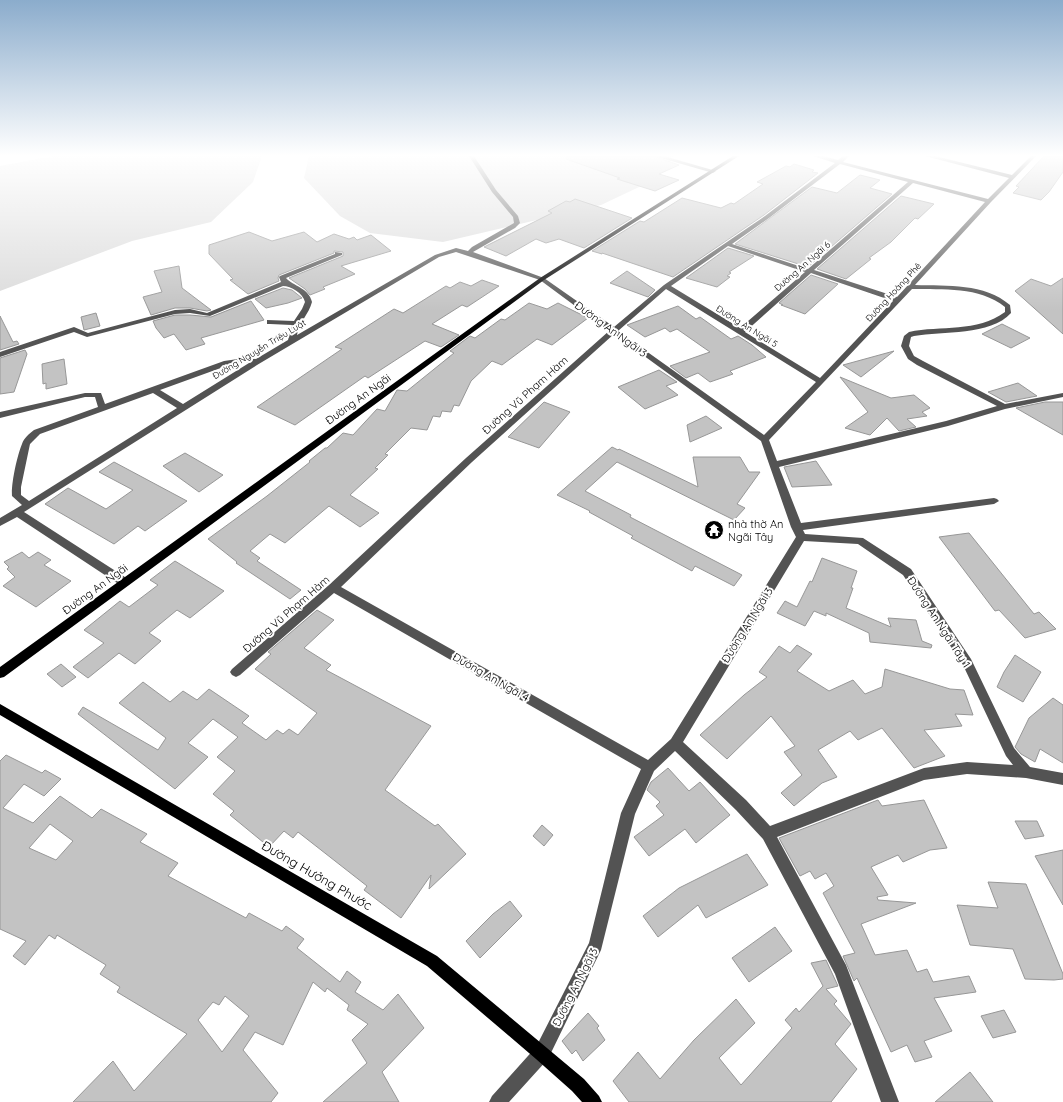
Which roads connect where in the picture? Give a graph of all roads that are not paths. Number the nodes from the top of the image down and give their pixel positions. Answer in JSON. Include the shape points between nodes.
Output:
{"nodes":[{"id":1,"x":508,"y":207,"type":"edge"},
{"id":2,"x":655,"y":207,"type":"edge"},
{"id":3,"x":777,"y":207,"type":"edge"},
{"id":4,"x":882,"y":207,"type":"edge"},
{"id":5,"x":983,"y":207,"type":"edge"},
{"id":6,"x":727,"y":244,"type":"junction"},
{"id":7,"x":337,"y":253,"type":"dead end"},
{"id":8,"x":469,"y":253,"type":"junction"},
{"id":9,"x":810,"y":271,"type":"junction"},
{"id":10,"x":542,"y":279,"type":"junction"},
{"id":11,"x":282,"y":284,"type":"junction"},
{"id":12,"x":666,"y":286,"type":"junction"},
{"id":13,"x":910,"y":287,"type":"junction"},
{"id":14,"x":898,"y":300,"type":"junction"},
{"id":15,"x":270,"y":322,"type":"dead end"},
{"id":16,"x":296,"y":323,"type":"junction"},
{"id":17,"x":614,"y":331,"type":"junction"},
{"id":18,"x":740,"y":332,"type":"junction"},
{"id":19,"x":292,"y":340,"type":"junction"},
{"id":20,"x":0,"y":355,"type":"edge"},
{"id":21,"x":258,"y":361,"type":"junction"},
{"id":22,"x":820,"y":381,"type":"junction"},
{"id":23,"x":154,"y":390,"type":"junction"},
{"id":24,"x":1063,"y":395,"type":"edge"},
{"id":25,"x":1004,"y":407,"type":"junction"},
{"id":26,"x":183,"y":408,"type":"junction"},
{"id":27,"x":103,"y":409,"type":"junction"},
{"id":28,"x":0,"y":415,"type":"edge"},
{"id":29,"x":765,"y":440,"type":"junction"},
{"id":30,"x":775,"y":465,"type":"junction"},
{"id":31,"x":994,"y":500,"type":"dead end"},
{"id":32,"x":28,"y":505,"type":"junction"},
{"id":33,"x":17,"y":512,"type":"junction"},
{"id":34,"x":0,"y":523,"type":"edge"},
{"id":35,"x":796,"y":527,"type":"junction"},
{"id":36,"x":801,"y":537,"type":"junction"},
{"id":37,"x":124,"y":582,"type":"junction"},
{"id":38,"x":333,"y":588,"type":"junction"},
{"id":39,"x":236,"y":672,"type":"dead end"},
{"id":40,"x":0,"y":673,"type":"edge"},
{"id":41,"x":0,"y":709,"type":"edge"},
{"id":42,"x":675,"y":743,"type":"junction"},
{"id":43,"x":649,"y":767,"type":"junction"},
{"id":44,"x":1026,"y":772,"type":"junction"},
{"id":45,"x":1063,"y":779,"type":"edge"},
{"id":46,"x":768,"y":834,"type":"junction"},
{"id":47,"x":542,"y":1053,"type":"junction"},
{"id":48,"x":498,"y":1102,"type":"edge"},
{"id":49,"x":594,"y":1102,"type":"edge"},
{"id":50,"x":890,"y":1102,"type":"edge"}],
"edges":[{"from":1,"to":8,"type":"street","via":[[516,217],[517,223]]},
{"from":2,"to":10,"type":"main road","name":"Đường An Ngãi"},
{"from":3,"to":6,"type":"street","name":"Đường Vũ Phạm Hàm"},
{"from":4,"to":9,"type":"street","name":"Đường An Ngãi 6"},
{"from":5,"to":13,"type":"street","name":"Đường Hoàng Phê"},
{"from":6,"to":9,"type":"street"},
{"from":6,"to":12,"type":"street","name":"Đường Vũ Phạm Hàm"},
{"from":7,"to":11,"type":"street","via":[[340,254],[282,277],[286,282]]},
{"from":8,"to":10,"type":"street","name":"Đường Nguyễn Triệu Luật"},
{"from":8,"to":19,"type":"street","name":"Đường Nguyễn Triệu Luật","via":[[456,250],[436,256]]},
{"from":9,"to":14,"type":"street"},
{"from":9,"to":18,"type":"street","name":"Đường An Ngãi 6"},
{"from":10,"to":17,"type":"street","name":"Đường An Ngãi 3"},
{"from":10,"to":37,"type":"main road","name":"Đường An Ngãi"},
{"from":11,"to":16,"type":"street","via":[[289,283],[309,298],[309,304]]},
{"from":11,"to":20,"type":"street","via":[[208,315],[190,311],[175,312],[87,335],[74,330]]},
{"from":12,"to":17,"type":"street","name":"Đường Vũ Phạm Hàm"},
{"from":12,"to":18,"type":"street","name":"Đường An Ngãi 5"},
{"from":13,"to":14,"type":"street","name":"Đường Hoàng Phê"},
{"from":13,"to":25,"type":"street","via":[[974,290],[994,296],[1008,306],[1008,313],[994,322],[976,327],[912,334],[908,336],[905,346],[911,357],[920,363]]},
{"from":14,"to":22,"type":"street","name":"Đường Hoàng Phê"},
{"from":15,"to":16,"type":"street"},
{"from":16,"to":19,"type":"street"},
{"from":17,"to":29,"type":"street","name":"Đường An Ngãi 3"},
{"from":17,"to":38,"type":"street","name":"Đường Vũ Phạm Hàm","via":[[469,460]]},
{"from":18,"to":22,"type":"street","name":"Đường An Ngãi 5"},
{"from":19,"to":21,"type":"street","name":"Đường Nguyễn Triệu Luật"},
{"from":21,"to":23,"type":"street","via":[[235,361]]},
{"from":21,"to":26,"type":"street","name":"Đường Nguyễn Triệu Luật"},
{"from":22,"to":29,"type":"street","name":"Đường Hoàng Phê"},
{"from":23,"to":26,"type":"street"},
{"from":23,"to":27,"type":"street"},
{"from":24,"to":25,"type":"street"},
{"from":25,"to":30,"type":"street"},
{"from":26,"to":32,"type":"street","name":"Đường Nguyễn Triệu Luật"},
{"from":27,"to":28,"type":"street","via":[[98,395],[85,395]]},
{"from":27,"to":32,"type":"street","via":[[42,430],[29,439],[15,493]]},
{"from":29,"to":30,"type":"street"},
{"from":30,"to":35,"type":"street"},
{"from":31,"to":35,"type":"street"},
{"from":32,"to":33,"type":"street","name":"Đường Nguyễn Triệu Luật"},
{"from":33,"to":34,"type":"street","name":"Đường Nguyễn Triệu Luật"},
{"from":33,"to":37,"type":"street"},
{"from":35,"to":36,"type":"street"},
{"from":36,"to":42,"type":"street","name":"Đường An Ngãi 3"},
{"from":36,"to":44,"type":"street","name":"Đường An Ngãi Tây 1","via":[[860,541],[907,572],[967,662],[1010,752]]},
{"from":37,"to":40,"type":"main road","name":"Đường An Ngãi"},
{"from":38,"to":39,"type":"street","name":"Đường Vũ Phạm Hàm"},
{"from":38,"to":43,"type":"street","name":"Đường An Ngãi 4"},
{"from":41,"to":47,"type":"main road","name":"Đường Hưởng Phước","via":[[432,962]]},
{"from":42,"to":43,"type":"street","name":"Đường An Ngãi 3"},
{"from":42,"to":46,"type":"street","via":[[741,804]]},
{"from":43,"to":47,"type":"street","name":"Đường An Ngãi 3","via":[[628,813],[596,945]]},
{"from":44,"to":45,"type":"street"},
{"from":44,"to":46,"type":"street","via":[[967,768],[924,774]]},
{"from":46,"to":50,"type":"street","via":[[841,970]]},
{"from":47,"to":48,"type":"street","name":"Đường An Ngãi 3"},
{"from":47,"to":49,"type":"main road","name":"Đường Hưởng Phước"}]}
